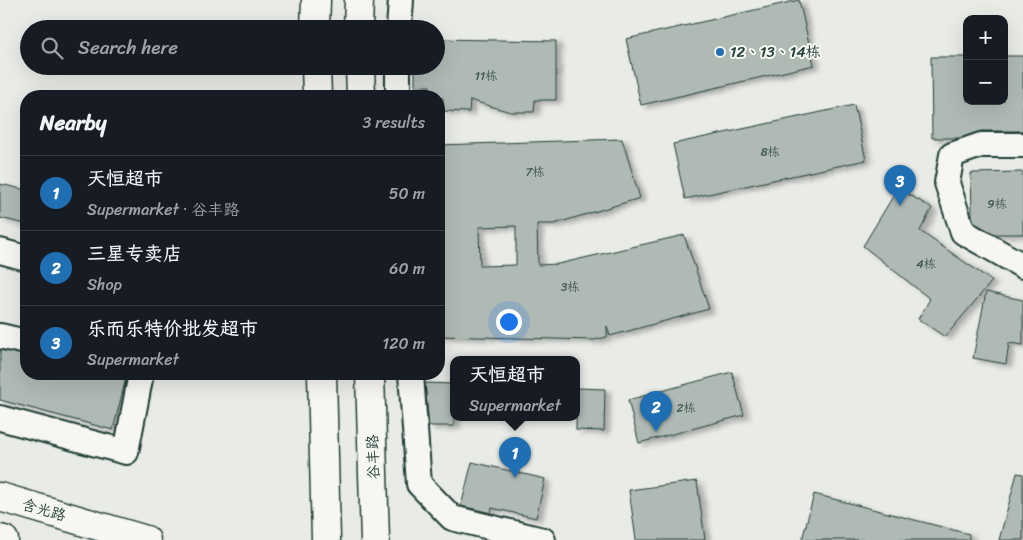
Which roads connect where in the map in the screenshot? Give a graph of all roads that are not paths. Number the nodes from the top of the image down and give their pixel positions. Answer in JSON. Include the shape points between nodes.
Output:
{"nodes":[{"id":1,"x":316,"y":0,"type":"edge"},
{"id":2,"x":359,"y":0,"type":"edge"},
{"id":3,"x":401,"y":0,"type":"edge"},
{"id":4,"x":315,"y":20,"type":"edge"},
{"id":5,"x":358,"y":20,"type":"edge"},
{"id":6,"x":400,"y":20,"type":"edge"},
{"id":7,"x":316,"y":75,"type":"edge"},
{"id":8,"x":360,"y":75,"type":"edge"},
{"id":9,"x":398,"y":75,"type":"edge"},
{"id":10,"x":317,"y":90,"type":"edge"},
{"id":11,"x":360,"y":90,"type":"edge"},
{"id":12,"x":398,"y":90,"type":"edge"},
{"id":13,"x":1023,"y":145,"type":"edge"},
{"id":14,"x":0,"y":251,"type":"edge"},
{"id":15,"x":20,"y":256,"type":"edge"},
{"id":16,"x":1023,"y":266,"type":"edge"},
{"id":17,"x":0,"y":336,"type":"edge"},
{"id":18,"x":20,"y":341,"type":"edge"},
{"id":19,"x":140,"y":380,"type":"edge"},
{"id":20,"x":322,"y":380,"type":"edge"},
{"id":21,"x":370,"y":380,"type":"edge"},
{"id":22,"x":411,"y":380,"type":"edge"},
{"id":23,"x":0,"y":418,"type":"edge"},
{"id":24,"x":0,"y":497,"type":"edge"},
{"id":25,"x":146,"y":540,"type":"edge"},
{"id":26,"x":326,"y":540,"type":"edge"},
{"id":27,"x":375,"y":540,"type":"edge"},
{"id":28,"x":543,"y":540,"type":"edge"}],
"edges":[{"from":1,"to":4,"type":"street"},
{"from":2,"to":5,"type":"street"},
{"from":3,"to":6,"type":"street"},
{"from":7,"to":10,"type":"street"},
{"from":8,"to":11,"type":"street"},
{"from":9,"to":12,"type":"street"},
{"from":13,"to":16,"type":"street","via":[[981,145],[952,155],[947,184],[963,232]]},
{"from":14,"to":15,"type":"street"},
{"from":17,"to":18,"type":"street"},
{"from":19,"to":23,"type":"street","via":[[126,452]]},
{"from":20,"to":26,"type":"street"},
{"from":21,"to":27,"type":"street","name":"谷丰路"},
{"from":22,"to":28,"type":"street","via":[[419,484],[452,518]]},
{"from":24,"to":25,"type":"street","name":"含光路"}]}
